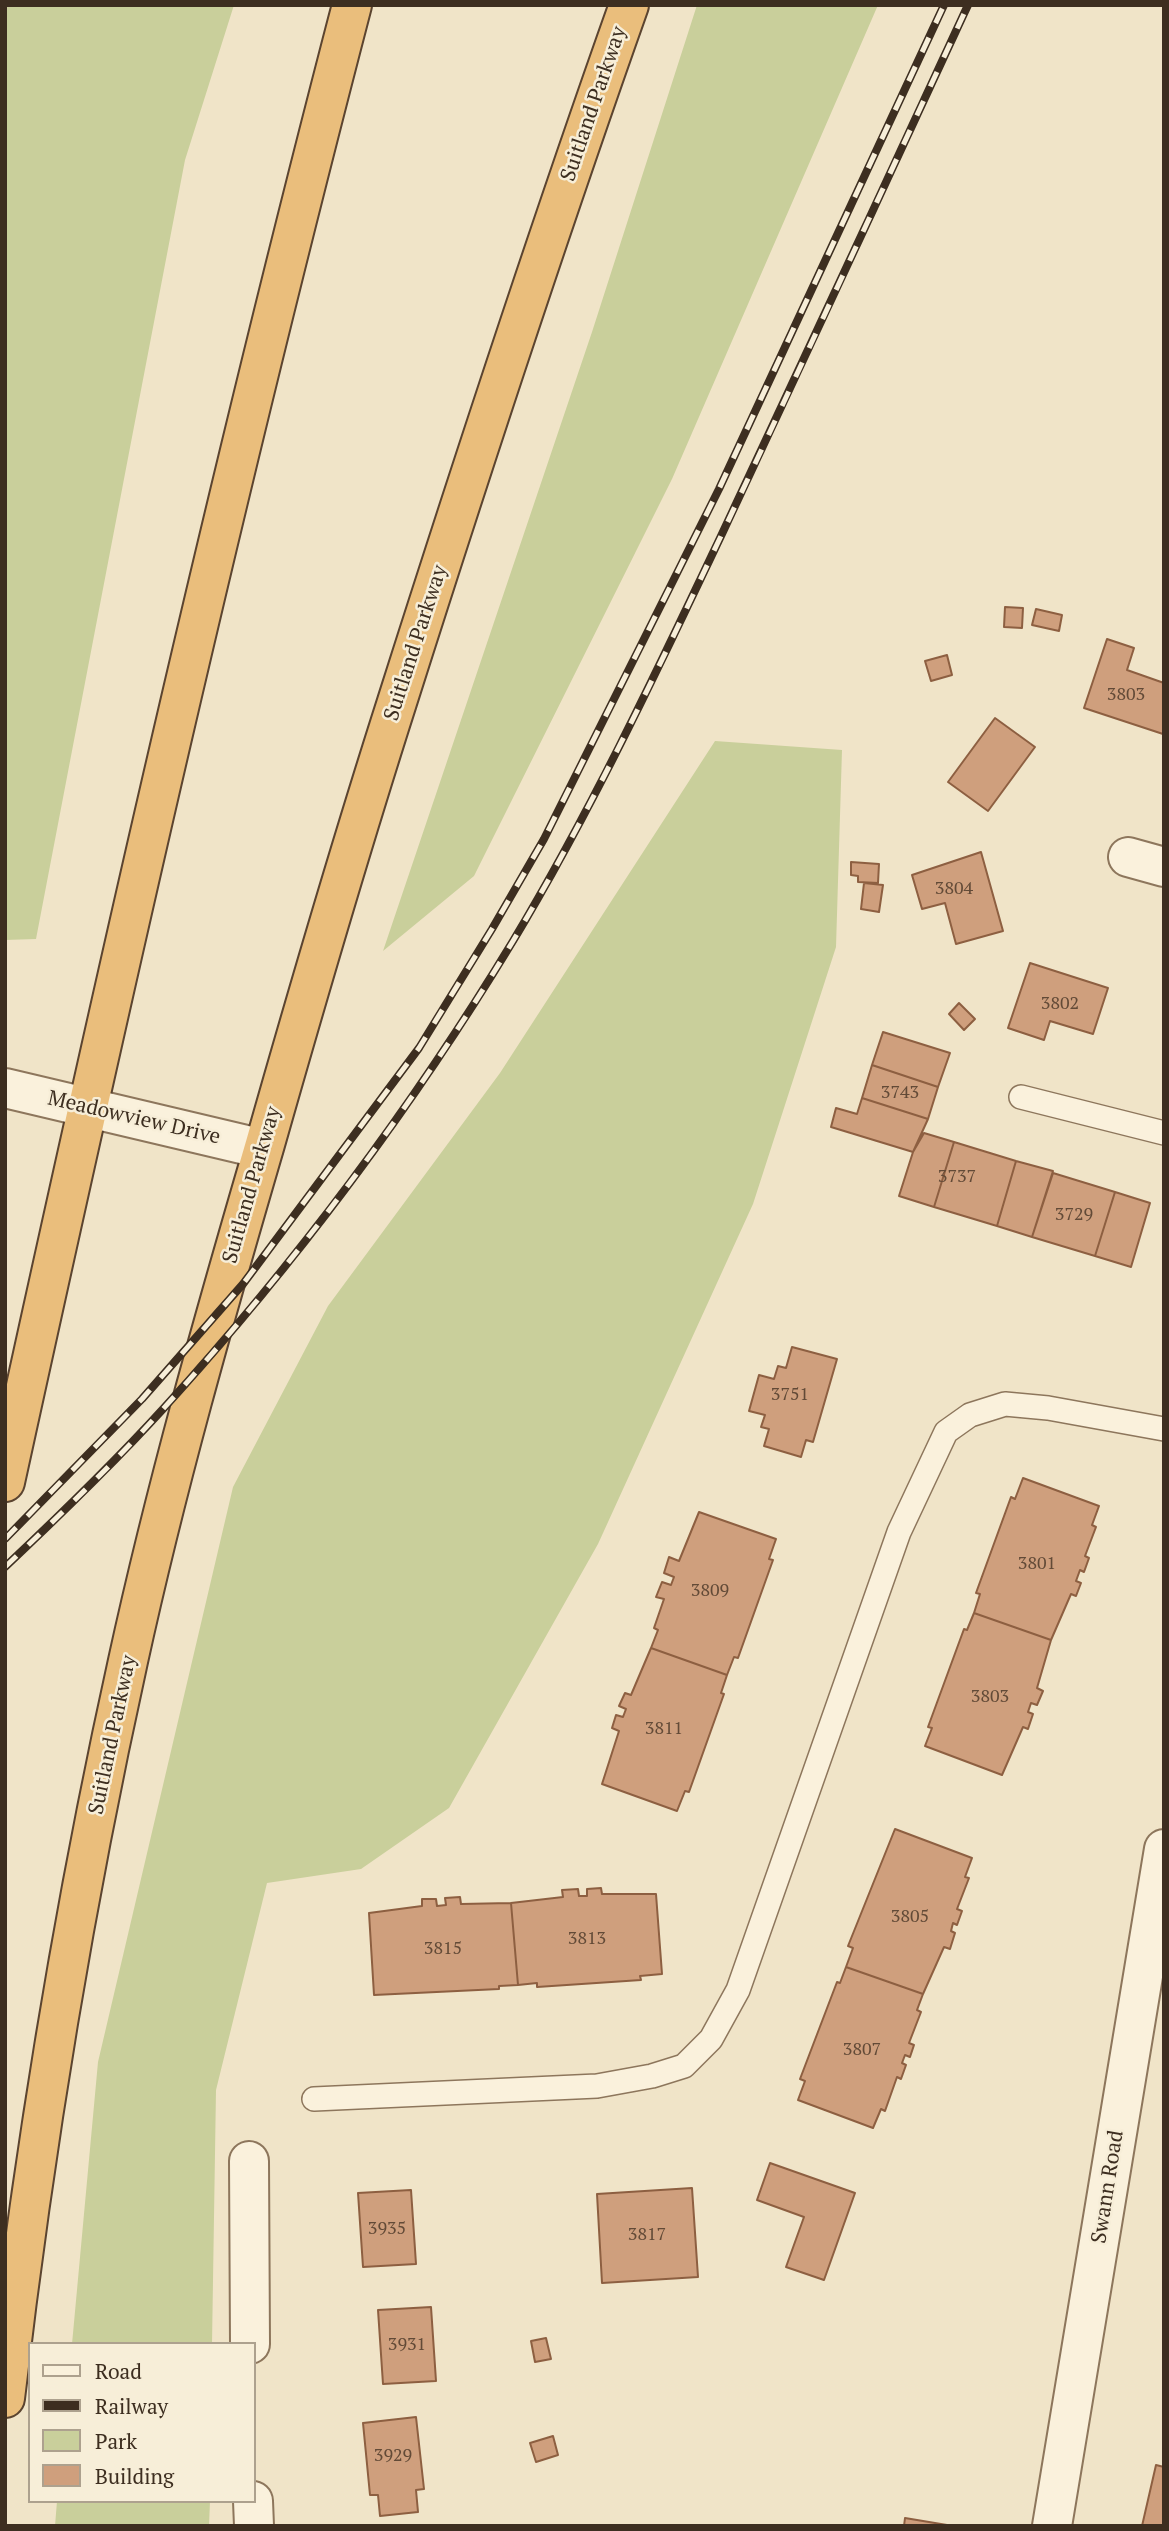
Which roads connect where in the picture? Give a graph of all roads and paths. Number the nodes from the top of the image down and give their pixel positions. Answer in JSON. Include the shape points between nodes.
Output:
{"nodes":[{"id":1,"x":352,"y":5,"type":"edge"},
{"id":2,"x":629,"y":5,"type":"edge"},
{"id":3,"x":5,"y":1088,"type":"edge"},
{"id":4,"x":1021,"y":1097,"type":"dead end"},
{"id":5,"x":87,"y":1105,"type":"junction"},
{"id":6,"x":1164,"y":1133,"type":"edge"},
{"id":7,"x":263,"y":1149,"type":"junction"},
{"id":8,"x":1164,"y":1429,"type":"edge"},
{"id":9,"x":5,"y":1482,"type":"edge"},
{"id":10,"x":1164,"y":1849,"type":"edge"},
{"id":11,"x":314,"y":2099,"type":"dead end"},
{"id":12,"x":249,"y":2161,"type":"dead end"},
{"id":13,"x":250,"y":2342,"type":"edge"},
{"id":14,"x":5,"y":2398,"type":"edge"},
{"id":15,"x":253,"y":2503,"type":"edge"},
{"id":16,"x":254,"y":2526,"type":"edge"},
{"id":17,"x":1052,"y":2526,"type":"edge"}],
"edges":[{"from":1,"to":5,"type":"highway","via":[[217,545]]},
{"from":2,"to":7,"type":"highway","name":"Suitland Parkway","via":[[446,546]]},
{"from":3,"to":5,"type":"street","name":"Meadowview Drive"},
{"from":4,"to":6,"type":"lane"},
{"from":5,"to":7,"type":"street","name":"Meadowview Drive"},
{"from":5,"to":9,"type":"highway"},
{"from":7,"to":14,"type":"highway","name":"Suitland Parkway","via":[[180,1444],[102,1784],[36,2150]]},
{"from":8,"to":11,"type":"lane","via":[[1005,1404],[970,1415],[946,1432],[899,1532],[738,1990],[711,2039],[684,2066],[597,2086]]},
{"from":10,"to":17,"type":"street","name":"Swann Road"},
{"from":12,"to":13,"type":"street"},
{"from":15,"to":16,"type":"street"}]}
